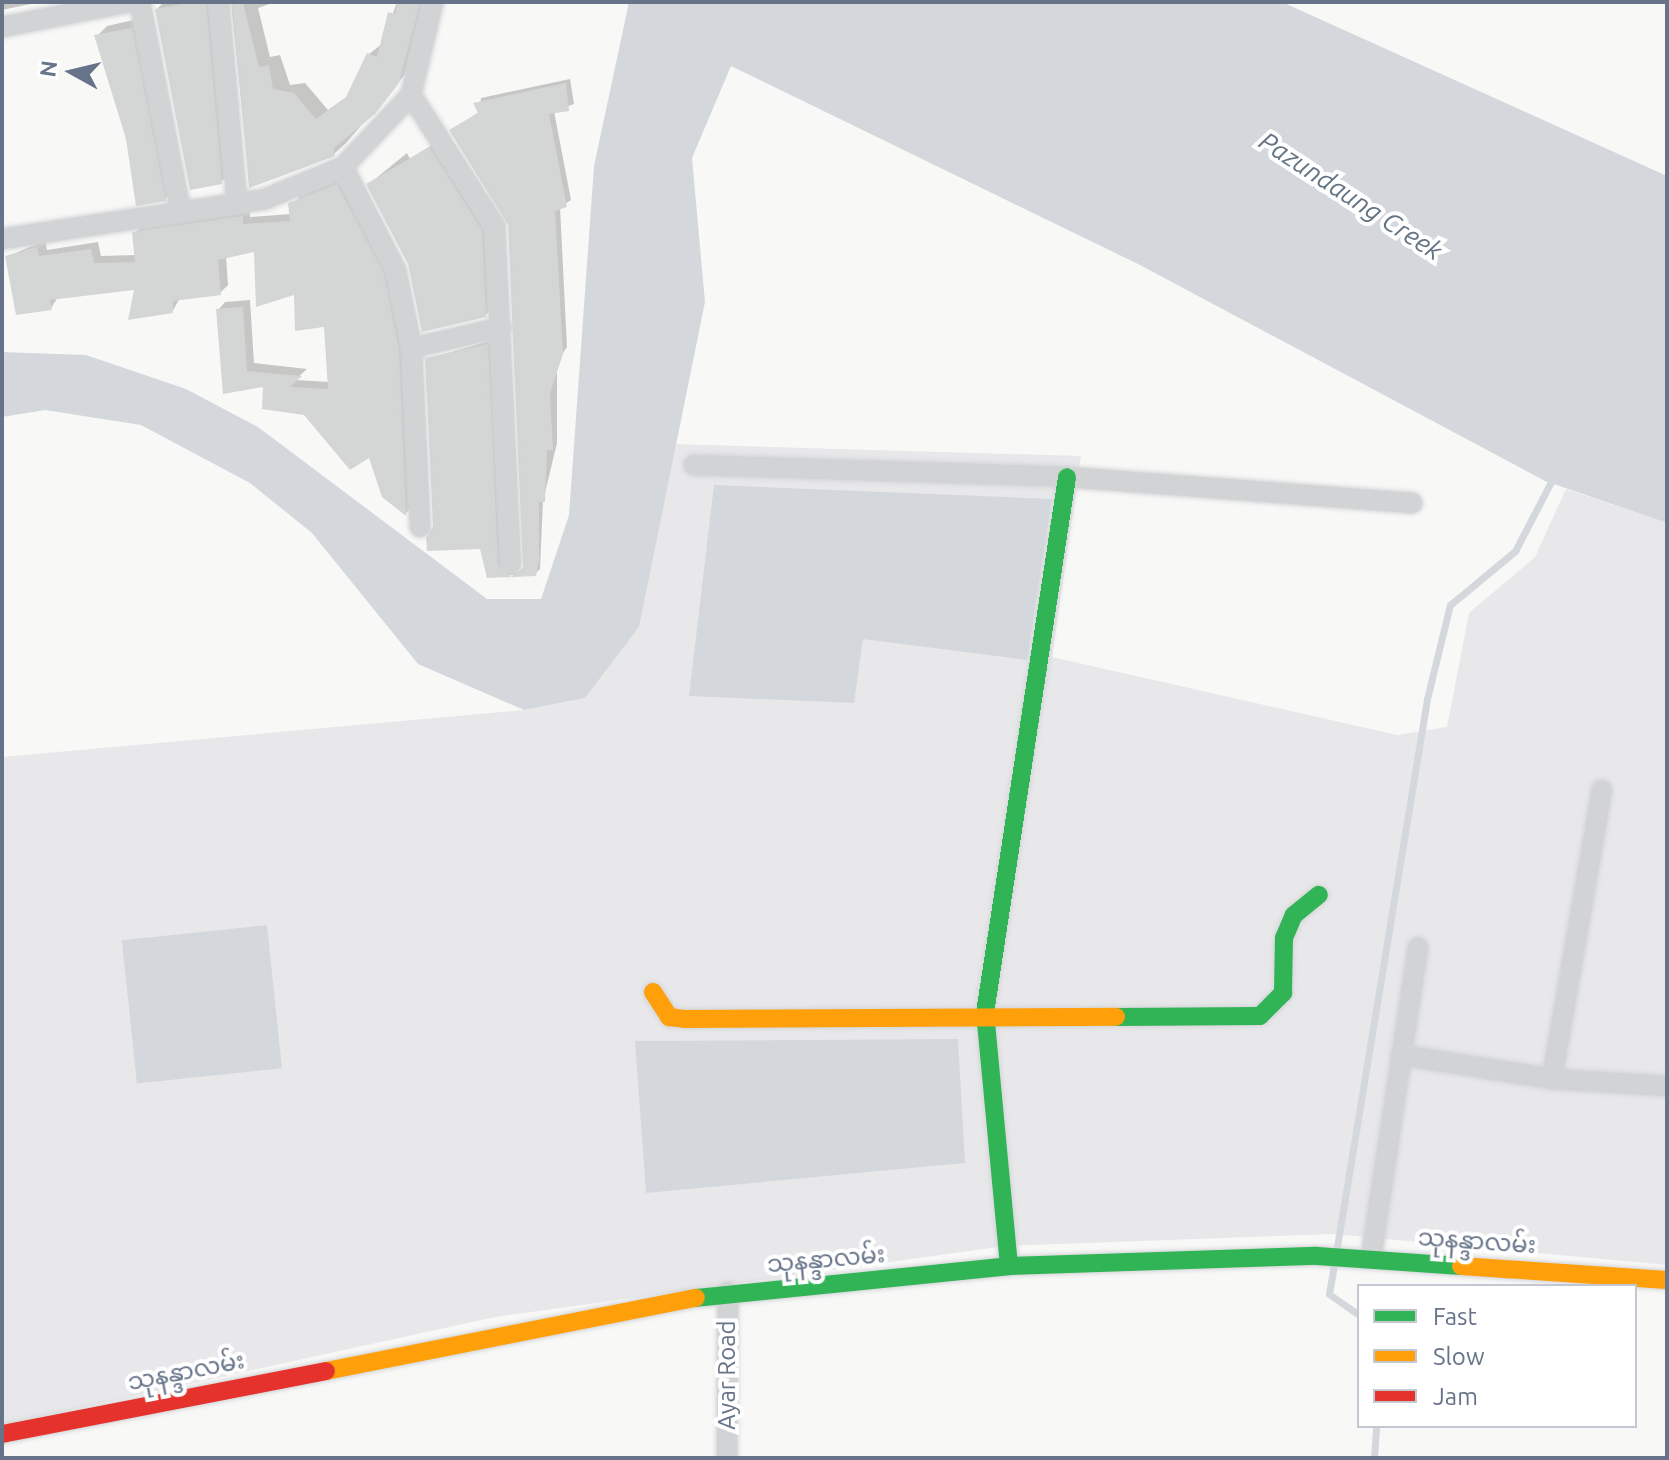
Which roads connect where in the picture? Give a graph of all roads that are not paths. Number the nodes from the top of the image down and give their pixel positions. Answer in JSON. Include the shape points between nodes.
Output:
{"nodes":[{"id":1,"x":129,"y":2,"type":"edge"},
{"id":2,"x":140,"y":2,"type":"edge"},
{"id":3,"x":219,"y":2,"type":"edge"},
{"id":4,"x":433,"y":2,"type":"edge"},
{"id":5,"x":2,"y":27,"type":"edge"},
{"id":6,"x":411,"y":95,"type":"junction"},
{"id":7,"x":343,"y":167,"type":"junction"},
{"id":8,"x":237,"y":203,"type":"junction"},
{"id":9,"x":181,"y":212,"type":"junction"},
{"id":10,"x":2,"y":239,"type":"edge"},
{"id":11,"x":502,"y":327,"type":"junction"},
{"id":12,"x":412,"y":348,"type":"junction"},
{"id":13,"x":694,"y":465,"type":"dead end"},
{"id":14,"x":1067,"y":477,"type":"junction"},
{"id":15,"x":1412,"y":503,"type":"dead end"},
{"id":16,"x":420,"y":527,"type":"dead end"},
{"id":17,"x":511,"y":564,"type":"dead end"},
{"id":18,"x":1602,"y":790,"type":"dead end"},
{"id":19,"x":1319,"y":895,"type":"dead end"},
{"id":20,"x":1418,"y":948,"type":"dead end"},
{"id":21,"x":653,"y":992,"type":"dead end"},
{"id":22,"x":985,"y":1013,"type":"junction"},
{"id":23,"x":1401,"y":1055,"type":"junction"},
{"id":24,"x":1552,"y":1079,"type":"junction"},
{"id":25,"x":1667,"y":1086,"type":"edge"},
{"id":26,"x":1371,"y":1258,"type":"junction"},
{"id":27,"x":1009,"y":1266,"type":"junction"},
{"id":28,"x":1667,"y":1280,"type":"edge"},
{"id":29,"x":728,"y":1292,"type":"junction"},
{"id":30,"x":2,"y":1434,"type":"edge"},
{"id":31,"x":727,"y":1458,"type":"edge"}],
"edges":[{"from":1,"to":5,"type":"street"},
{"from":2,"to":9,"type":"street"},
{"from":3,"to":8,"type":"street"},
{"from":4,"to":6,"type":"street"},
{"from":6,"to":7,"type":"street"},
{"from":6,"to":11,"type":"street","via":[[495,226]]},
{"from":7,"to":8,"type":"street"},
{"from":7,"to":12,"type":"street","via":[[396,270]]},
{"from":8,"to":9,"type":"street"},
{"from":9,"to":10,"type":"street"},
{"from":11,"to":12,"type":"street"},
{"from":11,"to":17,"type":"street"},
{"from":12,"to":16,"type":"street"},
{"from":13,"to":14,"type":"street"},
{"from":14,"to":15,"type":"street"},
{"from":14,"to":22,"type":"main road"},
{"from":18,"to":24,"type":"street"},
{"from":19,"to":22,"type":"main road","via":[[1294,915],[1284,938],[1283,993],[1260,1016]]},
{"from":20,"to":23,"type":"street"},
{"from":21,"to":22,"type":"main road","via":[[669,1017],[686,1019]]},
{"from":22,"to":27,"type":"main road"},
{"from":23,"to":24,"type":"street"},
{"from":23,"to":26,"type":"street"},
{"from":24,"to":25,"type":"street"},
{"from":26,"to":27,"type":"main road","name":"သုနန္ဒာလမ်း"},
{"from":26,"to":28,"type":"main road","name":"သုနန္ဒာလမ်း"},
{"from":27,"to":29,"type":"main road","name":"သုနန္ဒာလမ်း"},
{"from":29,"to":30,"type":"main road","name":"သုနန္ဒာလမ်း"},
{"from":29,"to":31,"type":"street","name":"Ayar Road"}]}
